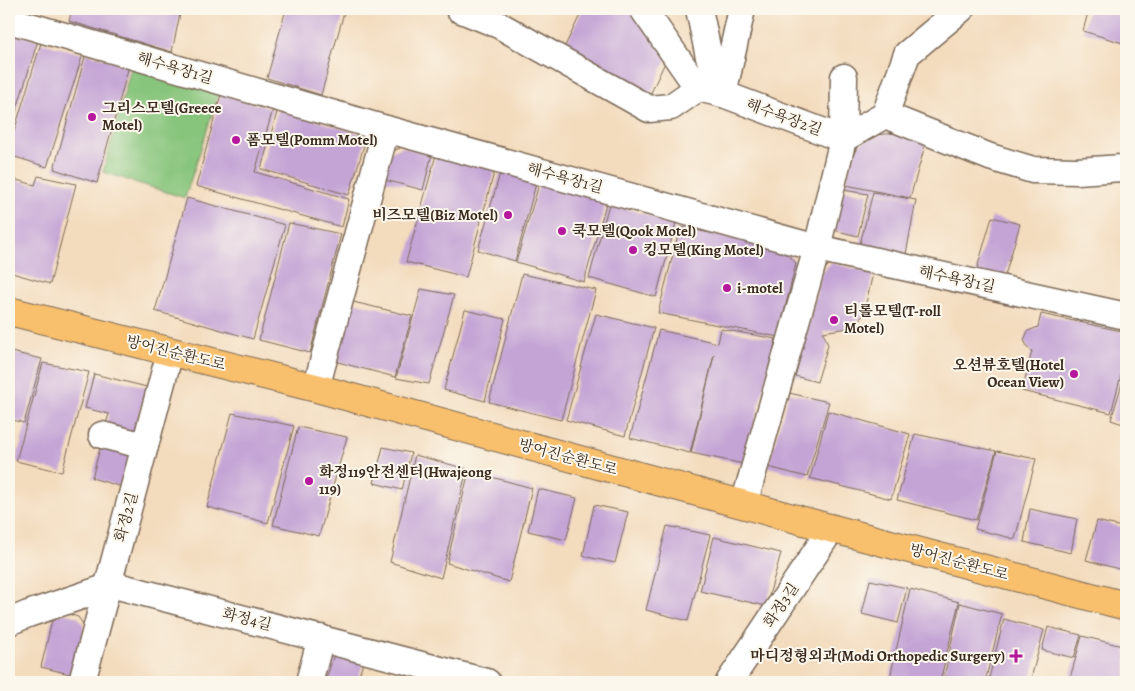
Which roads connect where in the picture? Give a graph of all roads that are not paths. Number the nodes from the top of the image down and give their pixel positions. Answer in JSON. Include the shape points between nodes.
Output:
{"nodes":[{"id":1,"x":459,"y":9,"type":"edge"},
{"id":2,"x":643,"y":9,"type":"edge"},
{"id":3,"x":699,"y":9,"type":"edge"},
{"id":4,"x":742,"y":9,"type":"edge"},
{"id":5,"x":962,"y":9,"type":"edge"},
{"id":6,"x":9,"y":20,"type":"edge"},
{"id":7,"x":844,"y":77,"type":"dead end"},
{"id":8,"x":711,"y":91,"type":"junction"},
{"id":9,"x":885,"y":115,"type":"junction"},
{"id":10,"x":386,"y":129,"type":"junction"},
{"id":11,"x":843,"y":139,"type":"junction"},
{"id":12,"x":1126,"y":167,"type":"edge"},
{"id":13,"x":817,"y":248,"type":"junction"},
{"id":14,"x":9,"y":312,"type":"edge"},
{"id":15,"x":1126,"y":316,"type":"edge"},
{"id":16,"x":170,"y":352,"type":"junction"},
{"id":17,"x":316,"y":388,"type":"junction"},
{"id":18,"x":102,"y":435,"type":"dead end"},
{"id":19,"x":145,"y":446,"type":"junction"},
{"id":20,"x":744,"y":504,"type":"junction"},
{"id":21,"x":832,"y":528,"type":"junction"},
{"id":22,"x":107,"y":587,"type":"junction"},
{"id":23,"x":1126,"y":606,"type":"edge"},
{"id":24,"x":9,"y":622,"type":"edge"},
{"id":25,"x":321,"y":638,"type":"junction"},
{"id":26,"x":82,"y":682,"type":"edge"},
{"id":27,"x":309,"y":682,"type":"edge"},
{"id":28,"x":487,"y":682,"type":"edge"},
{"id":29,"x":729,"y":682,"type":"edge"}],
"edges":[{"from":1,"to":8,"type":"street","via":[[499,25],[649,109],[671,107]]},
{"from":2,"to":8,"type":"street"},
{"from":3,"to":8,"type":"street","via":[[709,56]]},
{"from":4,"to":8,"type":"street"},
{"from":5,"to":9,"type":"street","via":[[907,54]]},
{"from":6,"to":10,"type":"street","name":"해수욕장1길"},
{"from":7,"to":11,"type":"street"},
{"from":8,"to":11,"type":"street","name":"해수욕장2길"},
{"from":9,"to":11,"type":"street"},
{"from":9,"to":12,"type":"street","via":[[990,157],[1033,170]]},
{"from":10,"to":13,"type":"street","name":"해수욕장1길"},
{"from":10,"to":17,"type":"street"},
{"from":11,"to":13,"type":"street"},
{"from":13,"to":15,"type":"street","name":"해수욕장1길"},
{"from":13,"to":20,"type":"street"},
{"from":14,"to":16,"type":"main road","name":"방어진순환도로"},
{"from":16,"to":17,"type":"main road","name":"방어진순환도로"},
{"from":16,"to":19,"type":"street","name":"화정2길"},
{"from":17,"to":20,"type":"main road","name":"방어진순환도로"},
{"from":18,"to":19,"type":"street"},
{"from":19,"to":22,"type":"street","name":"화정2길"},
{"from":20,"to":21,"type":"main road","name":"방어진순환도로"},
{"from":21,"to":23,"type":"main road","name":"방어진순환도로"},
{"from":21,"to":29,"type":"street","name":"화정3길"},
{"from":22,"to":24,"type":"street","name":"화정4길"},
{"from":22,"to":25,"type":"street","name":"화정4길","via":[[114,585]]},
{"from":22,"to":26,"type":"street","name":"화정2길"},
{"from":25,"to":27,"type":"street"},
{"from":25,"to":28,"type":"street","name":"화정4길"}]}
